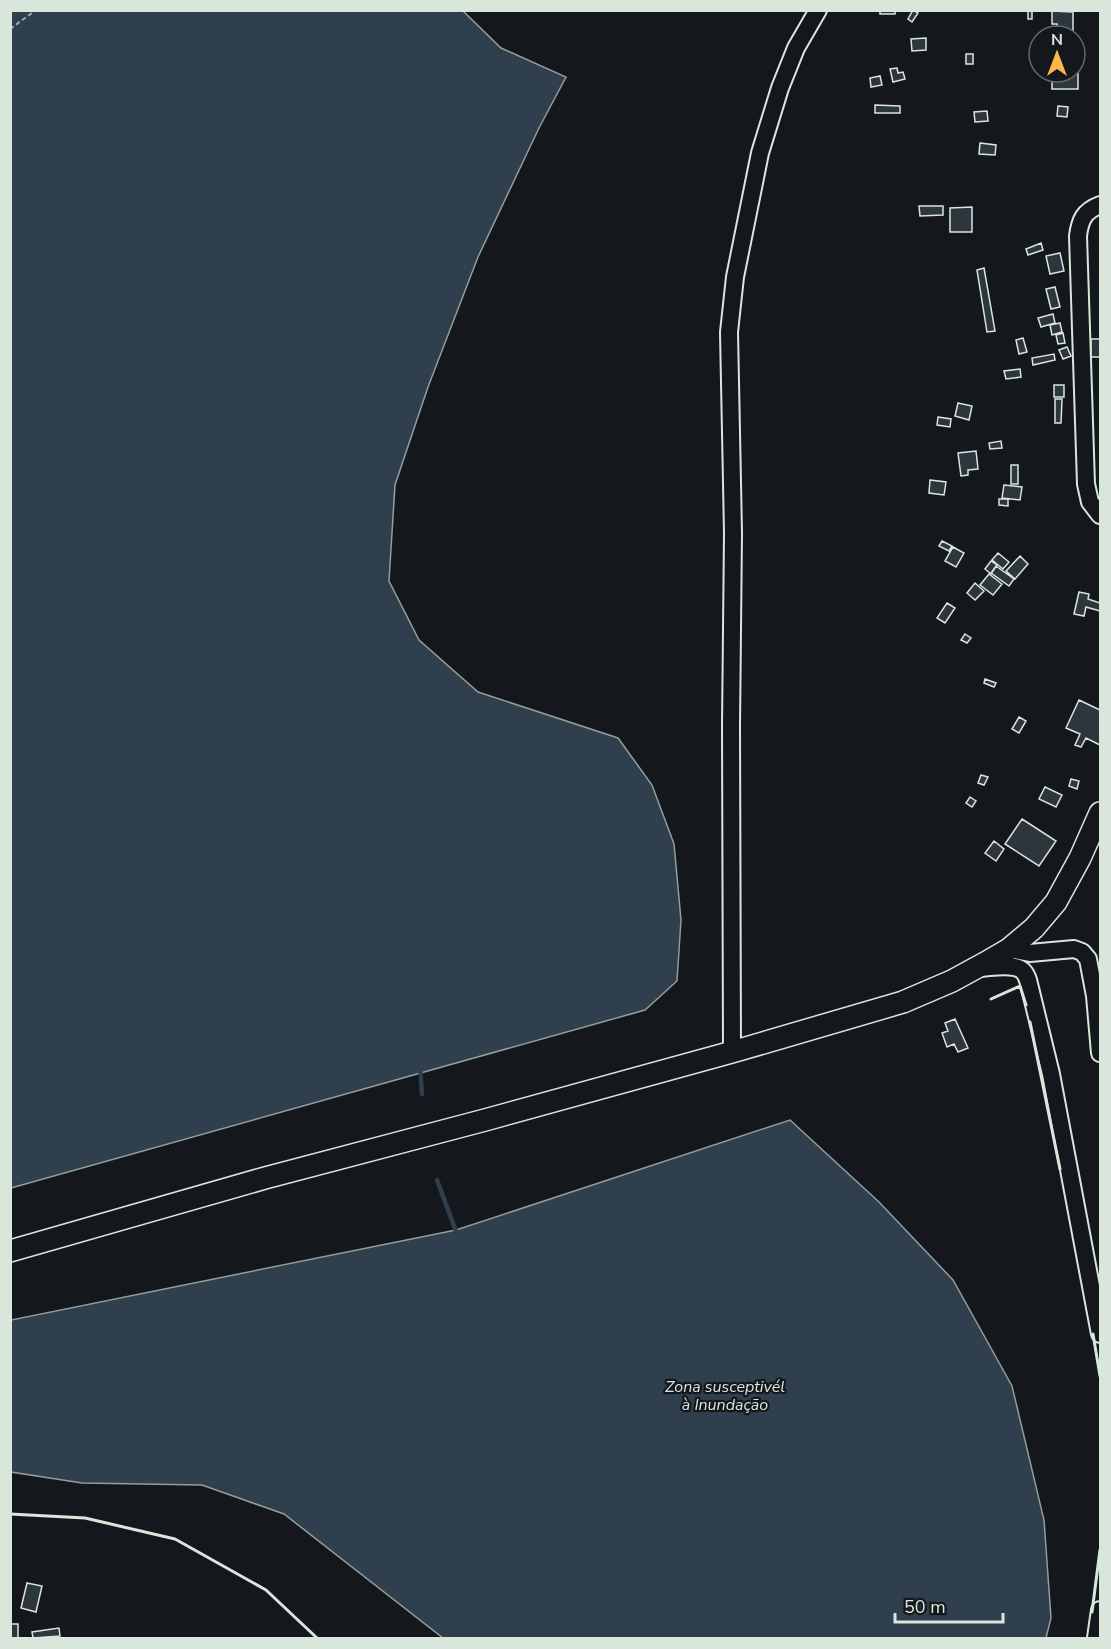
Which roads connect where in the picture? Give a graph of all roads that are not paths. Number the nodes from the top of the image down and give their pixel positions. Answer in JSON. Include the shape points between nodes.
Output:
{"nodes":[{"id":1,"x":818,"y":10,"type":"edge"},
{"id":2,"x":1101,"y":205,"type":"edge"},
{"id":3,"x":1101,"y":515,"type":"edge"},
{"id":4,"x":1101,"y":813,"type":"edge"},
{"id":5,"x":1009,"y":949,"type":"junction"},
{"id":6,"x":977,"y":968,"type":"junction"},
{"id":7,"x":1098,"y":996,"type":"edge"},
{"id":8,"x":732,"y":1052,"type":"junction"},
{"id":9,"x":1101,"y":1053,"type":"edge"},
{"id":10,"x":10,"y":1251,"type":"edge"},
{"id":11,"x":1101,"y":1334,"type":"edge"},
{"id":12,"x":1101,"y":1610,"type":"edge"},
{"id":13,"x":1096,"y":1638,"type":"edge"}],
"edges":[{"from":1,"to":8,"type":"street","via":[[796,48],[760,153],[735,277],[729,332],[733,533]]},
{"from":2,"to":3,"type":"street","via":[[1084,215],[1078,236],[1086,484],[1090,502]]},
{"from":4,"to":5,"type":"main road","via":[[1056,902]]},
{"from":5,"to":6,"type":"main road"},
{"from":5,"to":7,"type":"street","via":[[1030,953],[1074,949],[1082,952],[1088,959]]},
{"from":6,"to":8,"type":"main road","via":[[903,1002]]},
{"from":6,"to":11,"type":"street","via":[[1016,967],[1029,980]]},
{"from":7,"to":9,"type":"street"},
{"from":8,"to":10,"type":"main road"},
{"from":12,"to":13,"type":"street"}]}
